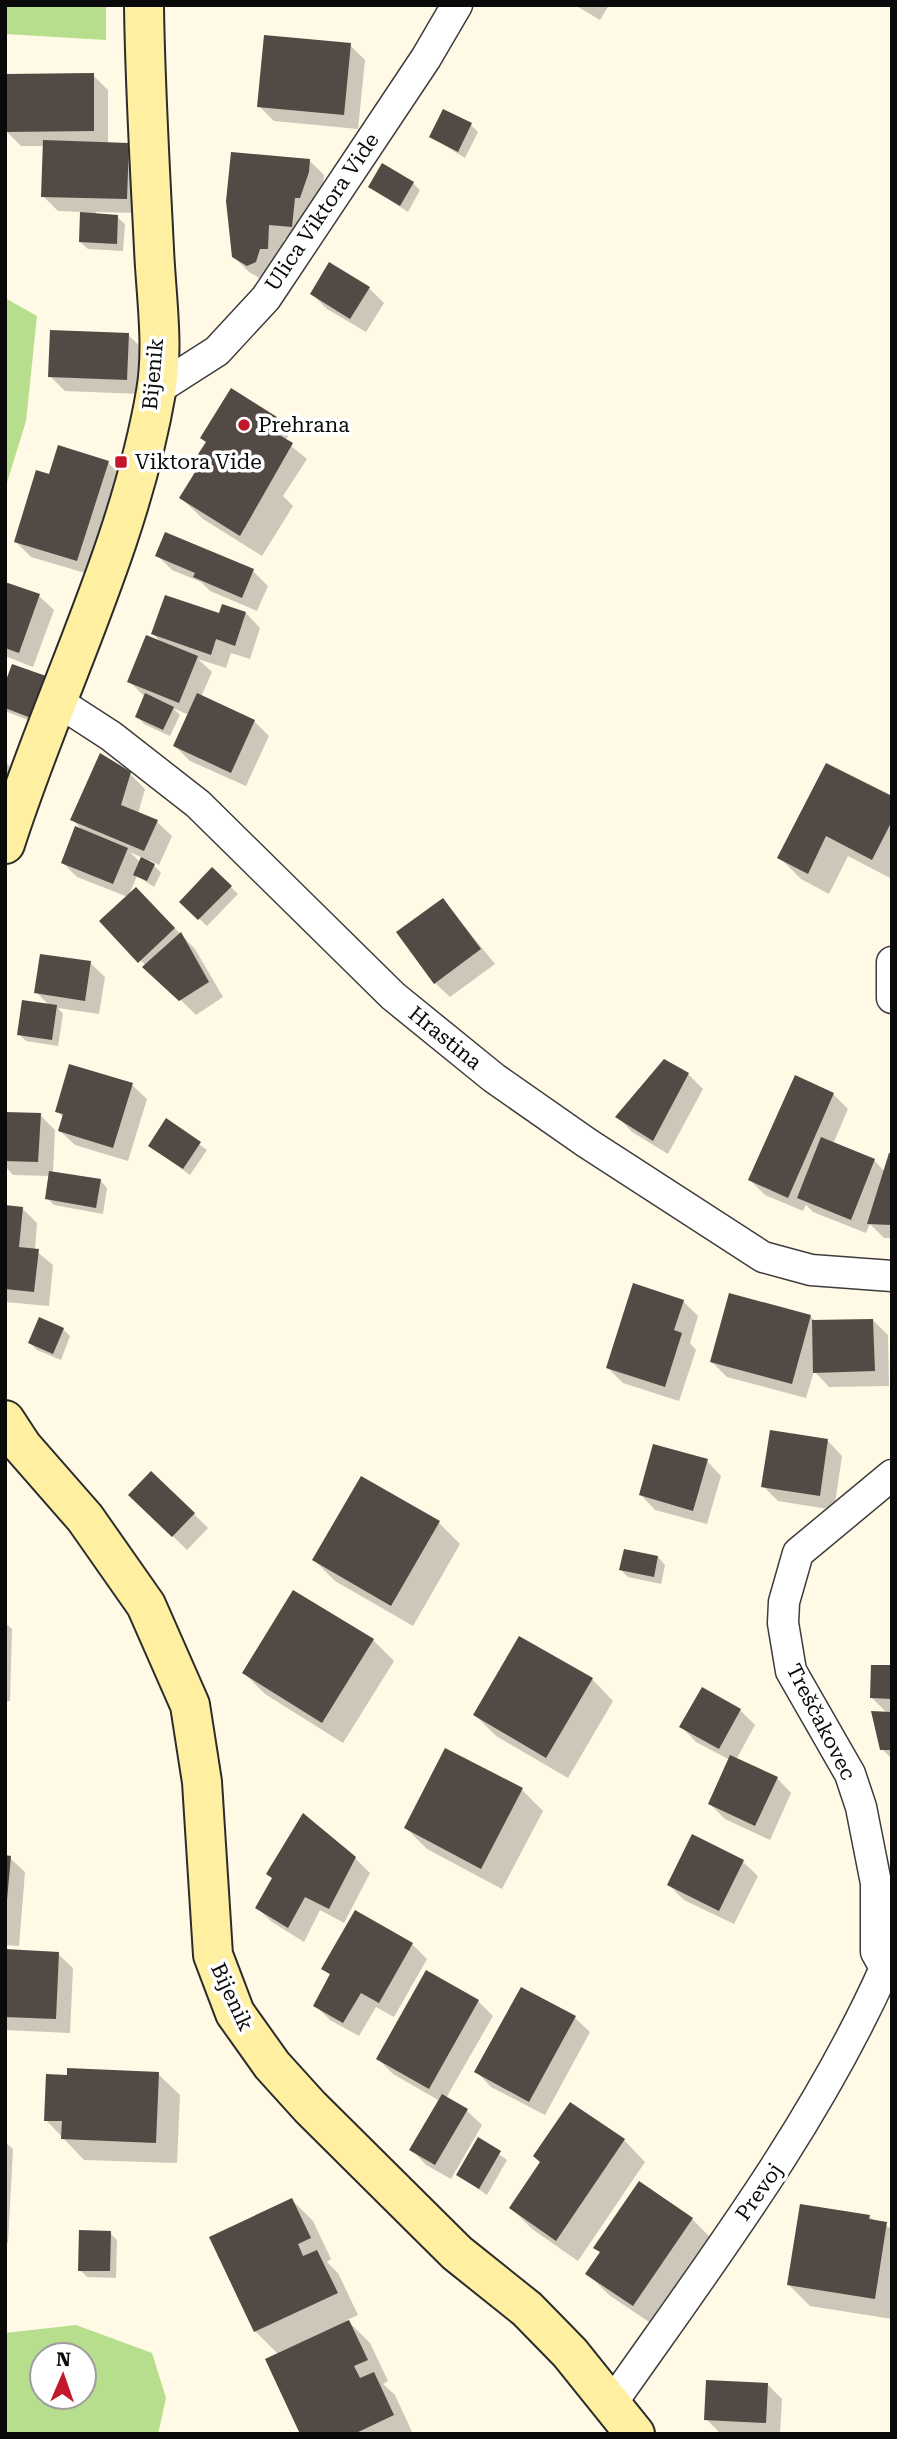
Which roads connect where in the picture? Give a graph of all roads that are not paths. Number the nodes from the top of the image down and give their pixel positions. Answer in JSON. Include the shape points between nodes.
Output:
{"nodes":[{"id":1,"x":144,"y":5,"type":"edge"},
{"id":2,"x":457,"y":5,"type":"edge"},
{"id":3,"x":156,"y":390,"type":"junction"},
{"id":4,"x":57,"y":701,"type":"junction"},
{"id":5,"x":5,"y":844,"type":"edge"},
{"id":6,"x":892,"y":962,"type":"edge"},
{"id":7,"x":892,"y":998,"type":"edge"},
{"id":8,"x":892,"y":1276,"type":"edge"},
{"id":9,"x":5,"y":1420,"type":"edge"},
{"id":10,"x":892,"y":1475,"type":"edge"},
{"id":11,"x":890,"y":1966,"type":"edge"},
{"id":12,"x":612,"y":2403,"type":"junction"},
{"id":13,"x":635,"y":2434,"type":"edge"}],
"edges":[{"from":1,"to":3,"type":"main road","name":"Bijenik","via":[[158,307]]},
{"from":2,"to":3,"type":"street","name":"Ulica Viktora Vide","via":[[265,298],[217,351]]},
{"from":3,"to":4,"type":"main road","name":"Bijenik","via":[[117,536]]},
{"from":4,"to":5,"type":"main road","name":"Bijenik"},
{"from":4,"to":8,"type":"street","name":"Hrastina","via":[[111,736],[198,804],[393,996],[494,1078],[587,1143],[763,1257],[811,1270]]},
{"from":6,"to":7,"type":"street"},
{"from":9,"to":12,"type":"main road","name":"Bijenik","via":[[85,1518],[146,1605],[190,1705],[202,1782],[211,1944],[221,1984],[235,2013],[272,2065],[310,2107],[457,2253],[527,2309]]},
{"from":10,"to":11,"type":"street","name":"Treščakovec","via":[[798,1553],[783,1623],[791,1671],[850,1774],[861,1807],[876,1883],[877,1952]]},
{"from":11,"to":12,"type":"street","name":"Prevoj","via":[[788,2150]]},
{"from":12,"to":13,"type":"main road","name":"Bijenik"}]}
